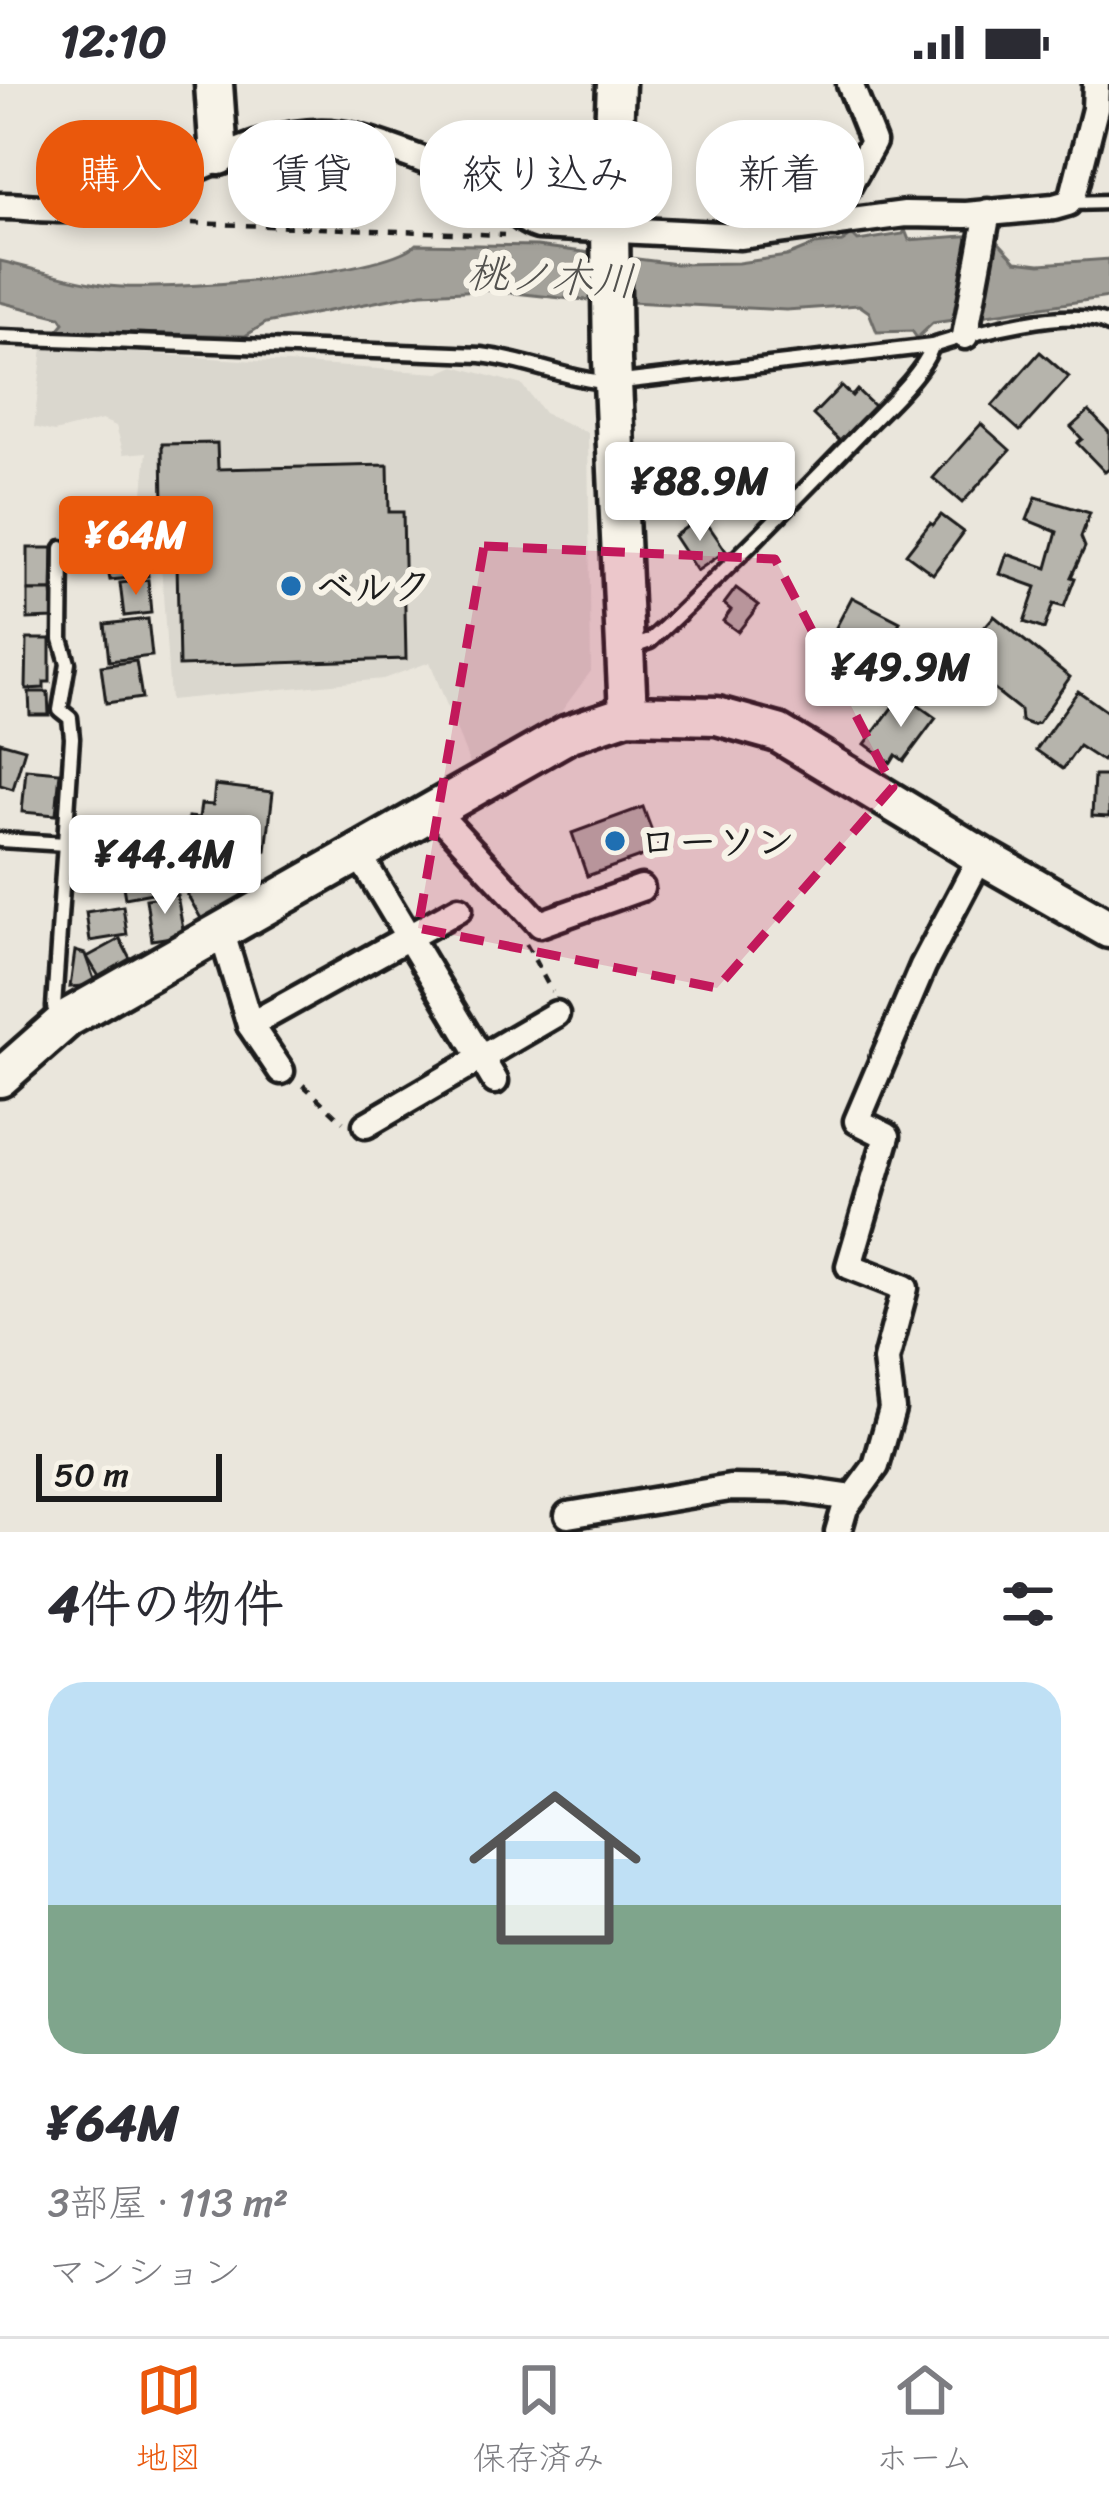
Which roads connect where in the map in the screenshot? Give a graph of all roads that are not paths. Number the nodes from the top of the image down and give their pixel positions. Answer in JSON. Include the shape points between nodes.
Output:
{"nodes":[{"id":1,"x":214,"y":84,"type":"edge"},
{"id":2,"x":616,"y":84,"type":"edge"},
{"id":3,"x":850,"y":84,"type":"edge"},
{"id":4,"x":1100,"y":101,"type":"edge"},
{"id":5,"x":219,"y":156,"type":"junction"},
{"id":6,"x":864,"y":158,"type":"edge"},
{"id":7,"x":1109,"y":202,"type":"edge"},
{"id":8,"x":1068,"y":203,"type":"junction"},
{"id":9,"x":0,"y":206,"type":"edge"},
{"id":10,"x":988,"y":218,"type":"junction"},
{"id":11,"x":864,"y":220,"type":"edge"},
{"id":12,"x":798,"y":228,"type":"edge"},
{"id":13,"x":610,"y":235,"type":"junction"},
{"id":14,"x":1106,"y":319,"type":"edge"},
{"id":15,"x":965,"y":331,"type":"junction"},
{"id":16,"x":0,"y":337,"type":"edge"},
{"id":17,"x":932,"y":346,"type":"junction"},
{"id":18,"x":613,"y":372,"type":"junction"},
{"id":19,"x":62,"y":548,"type":"dead end"},
{"id":20,"x":623,"y":650,"type":"junction"},
{"id":21,"x":628,"y":714,"type":"junction"},
{"id":22,"x":434,"y":810,"type":"junction"},
{"id":23,"x":0,"y":840,"type":"edge"},
{"id":24,"x":66,"y":844,"type":"junction"},
{"id":25,"x":358,"y":853,"type":"junction"},
{"id":26,"x":981,"y":856,"type":"junction"},
{"id":27,"x":641,"y":888,"type":"dead end"},
{"id":28,"x":459,"y":909,"type":"dead end"},
{"id":29,"x":1109,"y":929,"type":"edge"},
{"id":30,"x":221,"y":931,"type":"junction"},
{"id":31,"x":409,"y":937,"type":"junction"},
{"id":32,"x":556,"y":1014,"type":"road end"},
{"id":33,"x":68,"y":1018,"type":"junction"},
{"id":34,"x":250,"y":1025,"type":"junction"},
{"id":35,"x":482,"y":1058,"type":"junction"},
{"id":36,"x":281,"y":1072,"type":"road end"},
{"id":37,"x":0,"y":1078,"type":"edge"},
{"id":38,"x":496,"y":1081,"type":"dead end"},
{"id":39,"x":366,"y":1125,"type":"road end"},
{"id":40,"x":852,"y":1498,"type":"junction"},
{"id":41,"x":568,"y":1515,"type":"dead end"},
{"id":42,"x":838,"y":1532,"type":"edge"}],
"edges":[{"from":1,"to":5,"type":"main road"},
{"from":2,"to":13,"type":"main road"},
{"from":3,"to":6,"type":"street","via":[[872,130]]},
{"from":4,"to":8,"type":"street"},
{"from":5,"to":9,"type":"street","via":[[89,208]]},
{"from":5,"to":13,"type":"street","via":[[343,134],[476,182],[529,224]]},
{"from":7,"to":8,"type":"lane"},
{"from":8,"to":10,"type":"street"},
{"from":10,"to":11,"type":"street","via":[[914,213]]},
{"from":10,"to":15,"type":"street"},
{"from":12,"to":13,"type":"street"},
{"from":13,"to":18,"type":"main road"},
{"from":14,"to":15,"type":"lane"},
{"from":15,"to":17,"type":"lane"},
{"from":16,"to":18,"type":"lane","via":[[481,356],[589,382]]},
{"from":17,"to":18,"type":"lane"},
{"from":17,"to":20,"type":"lane","via":[[884,408],[694,598],[650,641]]},
{"from":18,"to":20,"type":"main road"},
{"from":19,"to":24,"type":"lane","via":[[68,663],[60,710],[70,718],[72,738]]},
{"from":20,"to":21,"type":"main road"},
{"from":21,"to":22,"type":"main road","via":[[568,734]]},
{"from":21,"to":26,"type":"main road","via":[[717,716],[778,733]]},
{"from":22,"to":25,"type":"main road"},
{"from":22,"to":27,"type":"street","via":[[540,924]]},
{"from":23,"to":24,"type":"lane"},
{"from":24,"to":33,"type":"lane","via":[[54,1007]]},
{"from":25,"to":30,"type":"main road"},
{"from":25,"to":31,"type":"street"},
{"from":26,"to":29,"type":"main road"},
{"from":26,"to":40,"type":"street","via":[[857,1121],[887,1136],[849,1266],[905,1288],[886,1360],[892,1409],[876,1466]]},
{"from":28,"to":31,"type":"street"},
{"from":30,"to":33,"type":"main road"},
{"from":30,"to":34,"type":"street"},
{"from":31,"to":34,"type":"street"},
{"from":31,"to":35,"type":"street"},
{"from":32,"to":35,"type":"street"},
{"from":33,"to":37,"type":"main road"},
{"from":34,"to":36,"type":"street"},
{"from":35,"to":38,"type":"street"},
{"from":35,"to":39,"type":"street"},
{"from":40,"to":41,"type":"street","via":[[730,1488]]},
{"from":40,"to":42,"type":"street"}]}
